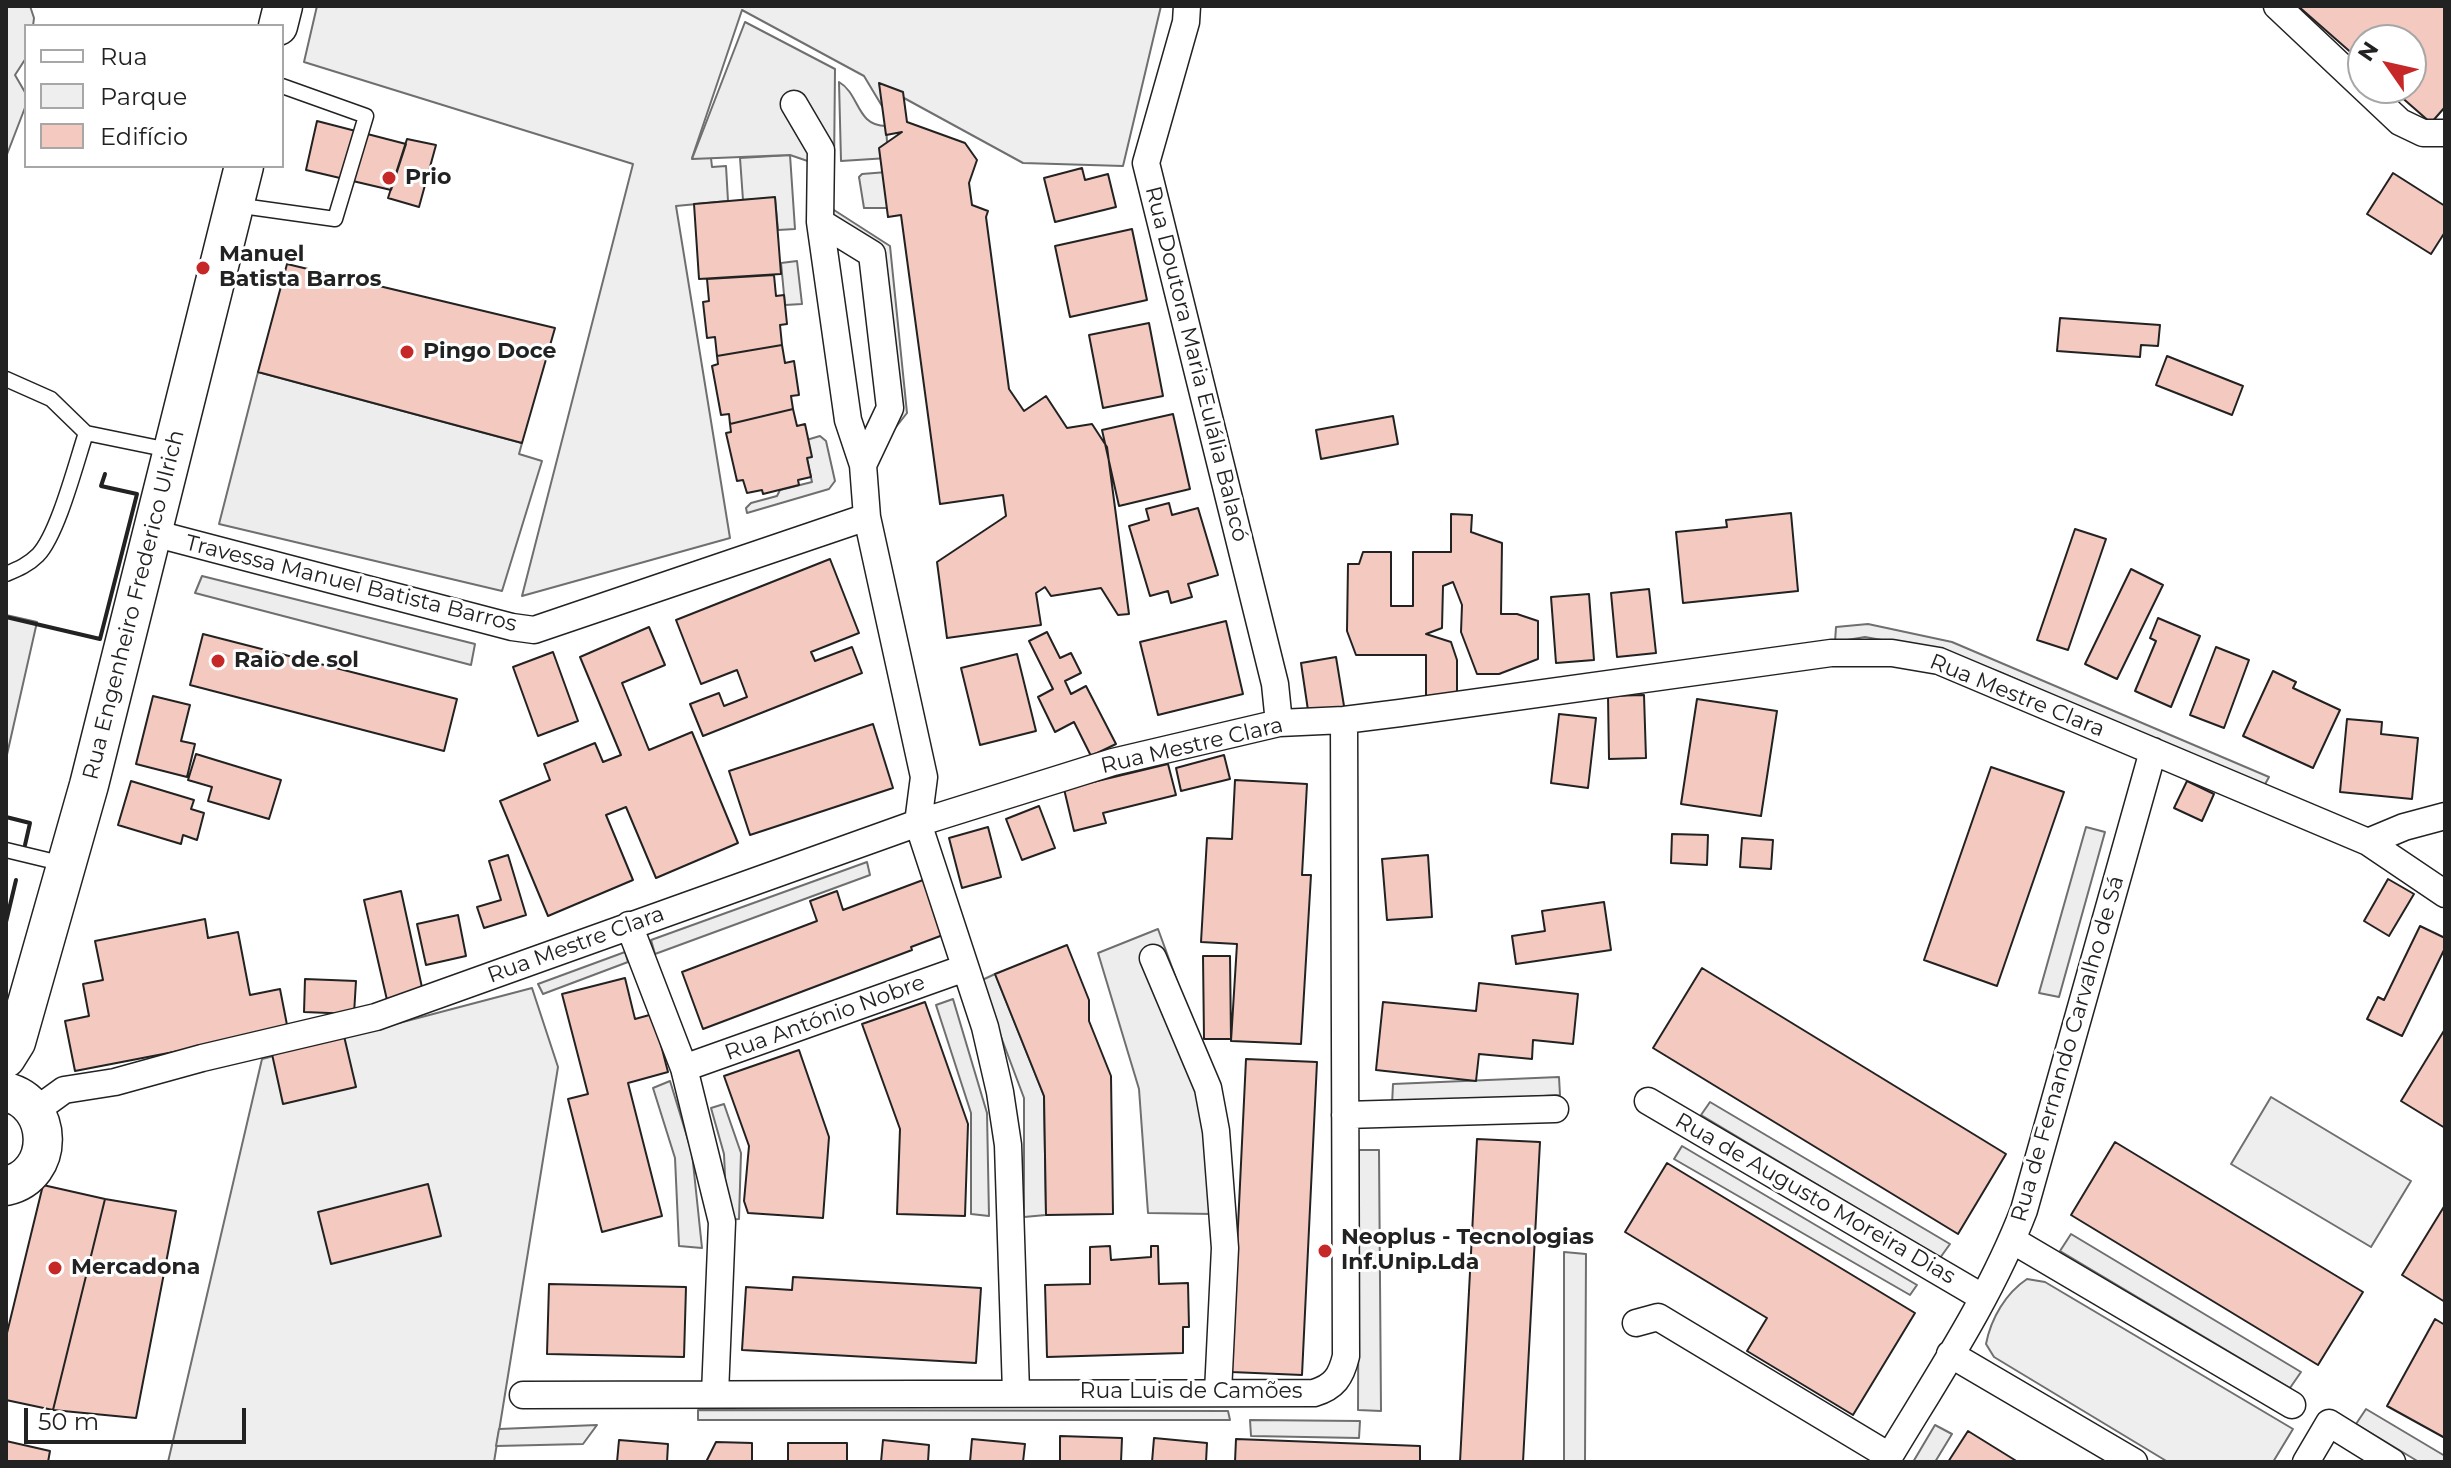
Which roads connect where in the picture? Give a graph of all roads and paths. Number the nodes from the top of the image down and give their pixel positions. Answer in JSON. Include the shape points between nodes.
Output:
{"nodes":[{"id":1,"x":1187,"y":6,"type":"edge"},
{"id":2,"x":2277,"y":6,"type":"edge"},
{"id":3,"x":284,"y":87,"type":"edge"},
{"id":4,"x":794,"y":104,"type":"dead end"},
{"id":5,"x":2445,"y":133,"type":"edge"},
{"id":6,"x":243,"y":168,"type":"edge"},
{"id":7,"x":234,"y":205,"type":"junction"},
{"id":8,"x":820,"y":222,"type":"junction"},
{"id":9,"x":6,"y":379,"type":"edge"},
{"id":10,"x":86,"y":433,"type":"junction"},
{"id":11,"x":174,"y":451,"type":"junction"},
{"id":12,"x":863,"y":465,"type":"junction"},
{"id":13,"x":867,"y":517,"type":"junction"},
{"id":14,"x":153,"y":533,"type":"junction"},
{"id":15,"x":6,"y":574,"type":"edge"},
{"id":16,"x":1344,"y":720,"type":"junction"},
{"id":17,"x":1279,"y":723,"type":"junction"},
{"id":18,"x":2153,"y":751,"type":"junction"},
{"id":19,"x":2445,"y":816,"type":"edge"},
{"id":20,"x":918,"y":823,"type":"junction"},
{"id":21,"x":2368,"y":842,"type":"junction"},
{"id":22,"x":6,"y":850,"type":"edge"},
{"id":23,"x":68,"y":865,"type":"junction"},
{"id":24,"x":2445,"y":894,"type":"edge"},
{"id":25,"x":629,"y":925,"type":"junction"},
{"id":26,"x":1153,"y":958,"type":"dead end"},
{"id":27,"x":965,"y":968,"type":"junction"},
{"id":28,"x":11,"y":1050,"type":"edge"},
{"id":29,"x":684,"y":1068,"type":"junction"},
{"id":30,"x":22,"y":1101,"type":"edge"},
{"id":31,"x":1648,"y":1101,"type":"dead end"},
{"id":32,"x":1555,"y":1109,"type":"dead end"},
{"id":33,"x":1345,"y":1115,"type":"junction"},
{"id":34,"x":6,"y":1186,"type":"edge"},
{"id":35,"x":2012,"y":1240,"type":"junction"},
{"id":36,"x":1982,"y":1297,"type":"junction"},
{"id":37,"x":1636,"y":1323,"type":"dead end"},
{"id":38,"x":1950,"y":1354,"type":"junction"},
{"id":39,"x":1016,"y":1392,"type":"junction"},
{"id":40,"x":1218,"y":1392,"type":"junction"},
{"id":41,"x":715,"y":1394,"type":"junction"},
{"id":42,"x":523,"y":1395,"type":"dead end"},
{"id":43,"x":2292,"y":1405,"type":"dead end"},
{"id":44,"x":1888,"y":1459,"type":"edge"},
{"id":45,"x":2134,"y":1462,"type":"edge"},
{"id":46,"x":2306,"y":1462,"type":"edge"},
{"id":47,"x":2392,"y":1462,"type":"edge"}],
"edges":[{"from":1,"to":17,"type":"street","name":"Rua Doutora Maria Eulália Balacó","via":[[1146,163],[1275,684]]},
{"from":2,"to":5,"type":"street","via":[[2400,122],[2423,133]]},
{"from":3,"to":7,"type":"lane","via":[[366,116],[335,219]]},
{"from":4,"to":8,"type":"street","via":[[821,150]]},
{"from":6,"to":7,"type":"main road","name":"Rua Engenheiro Frederico Ulrich"},
{"from":7,"to":11,"type":"main road","name":"Rua Engenheiro Frederico Ulrich"},
{"from":8,"to":12,"type":"street","via":[[848,420]]},
{"from":8,"to":12,"type":"street","via":[[872,254],[890,408]]},
{"from":9,"to":10,"type":"lane","via":[[51,399]]},
{"from":10,"to":11,"type":"lane"},
{"from":10,"to":15,"type":"lane","via":[[65,499],[40,552]]},
{"from":11,"to":14,"type":"main road","name":"Rua Engenheiro Frederico Ulrich"},
{"from":12,"to":13,"type":"street"},
{"from":13,"to":14,"type":"street","name":"Travessa Manuel Batista Barros","via":[[534,630]]},
{"from":13,"to":20,"type":"street","via":[[924,777]]},
{"from":14,"to":23,"type":"main road","name":"Rua Engenheiro Frederico Ulrich"},
{"from":16,"to":17,"type":"street","name":"Rua Mestre Clara"},
{"from":16,"to":18,"type":"street","name":"Rua Mestre Clara","via":[[1831,653],[1892,653],[1939,661]]},
{"from":16,"to":33,"type":"street","name":"Rua Luis de Camões"},
{"from":17,"to":20,"type":"street","name":"Rua Mestre Clara","via":[[1113,762]]},
{"from":18,"to":21,"type":"street","name":"Rua Mestre Clara"},
{"from":18,"to":35,"type":"street","name":"Rua de Fernando Carvalho de Sá"},
{"from":19,"to":21,"type":"street"},
{"from":20,"to":25,"type":"street","name":"Rua Mestre Clara"},
{"from":20,"to":27,"type":"street"},
{"from":21,"to":24,"type":"street","name":"Rua Mestre Clara"},
{"from":22,"to":23,"type":"lane"},
{"from":23,"to":28,"type":"main road","name":"Rua Engenheiro Frederico Ulrich"},
{"from":25,"to":29,"type":"street"},
{"from":25,"to":30,"type":"street","name":"Rua Mestre Clara","via":[[376,1017]]},
{"from":26,"to":40,"type":"street","via":[[1208,1088],[1216,1131],[1225,1248]]},
{"from":27,"to":29,"type":"street","name":"Rua António Nobre"},
{"from":27,"to":39,"type":"street","via":[[985,1027],[1008,1145]]},
{"from":28,"to":30,"type":"main road","name":"Rua Engenheiro Frederico Ulrich"},
{"from":29,"to":41,"type":"street","via":[[722,1222]]},
{"from":30,"to":34,"type":"main road","name":"Rua Engenheiro Frederico Ulrich","via":[[42,1124],[42,1153],[25,1178]]},
{"from":31,"to":36,"type":"street","name":"Rua de Augusto Moreira Dias"},
{"from":32,"to":33,"type":"street"},
{"from":33,"to":40,"type":"street","name":"Rua Luis de Camões","via":[[1343,1369],[1337,1381],[1314,1393]]},
{"from":35,"to":36,"type":"street","name":"Rua de Fernando Carvalho de Sá"},
{"from":35,"to":43,"type":"street"},
{"from":36,"to":38,"type":"street","name":"Rua de Fernando Carvalho de Sá"},
{"from":37,"to":44,"type":"street","via":[[1658,1317]]},
{"from":38,"to":44,"type":"street","name":"Rua de Fernando Carvalho de Sá"},
{"from":38,"to":45,"type":"street"},
{"from":39,"to":40,"type":"street","name":"Rua Luis de Camões"},
{"from":39,"to":41,"type":"street","name":"Rua Luis de Camões"},
{"from":41,"to":42,"type":"street","name":"Rua Luis de Camões"},
{"from":46,"to":47,"type":"street","via":[[2329,1423]]}]}
